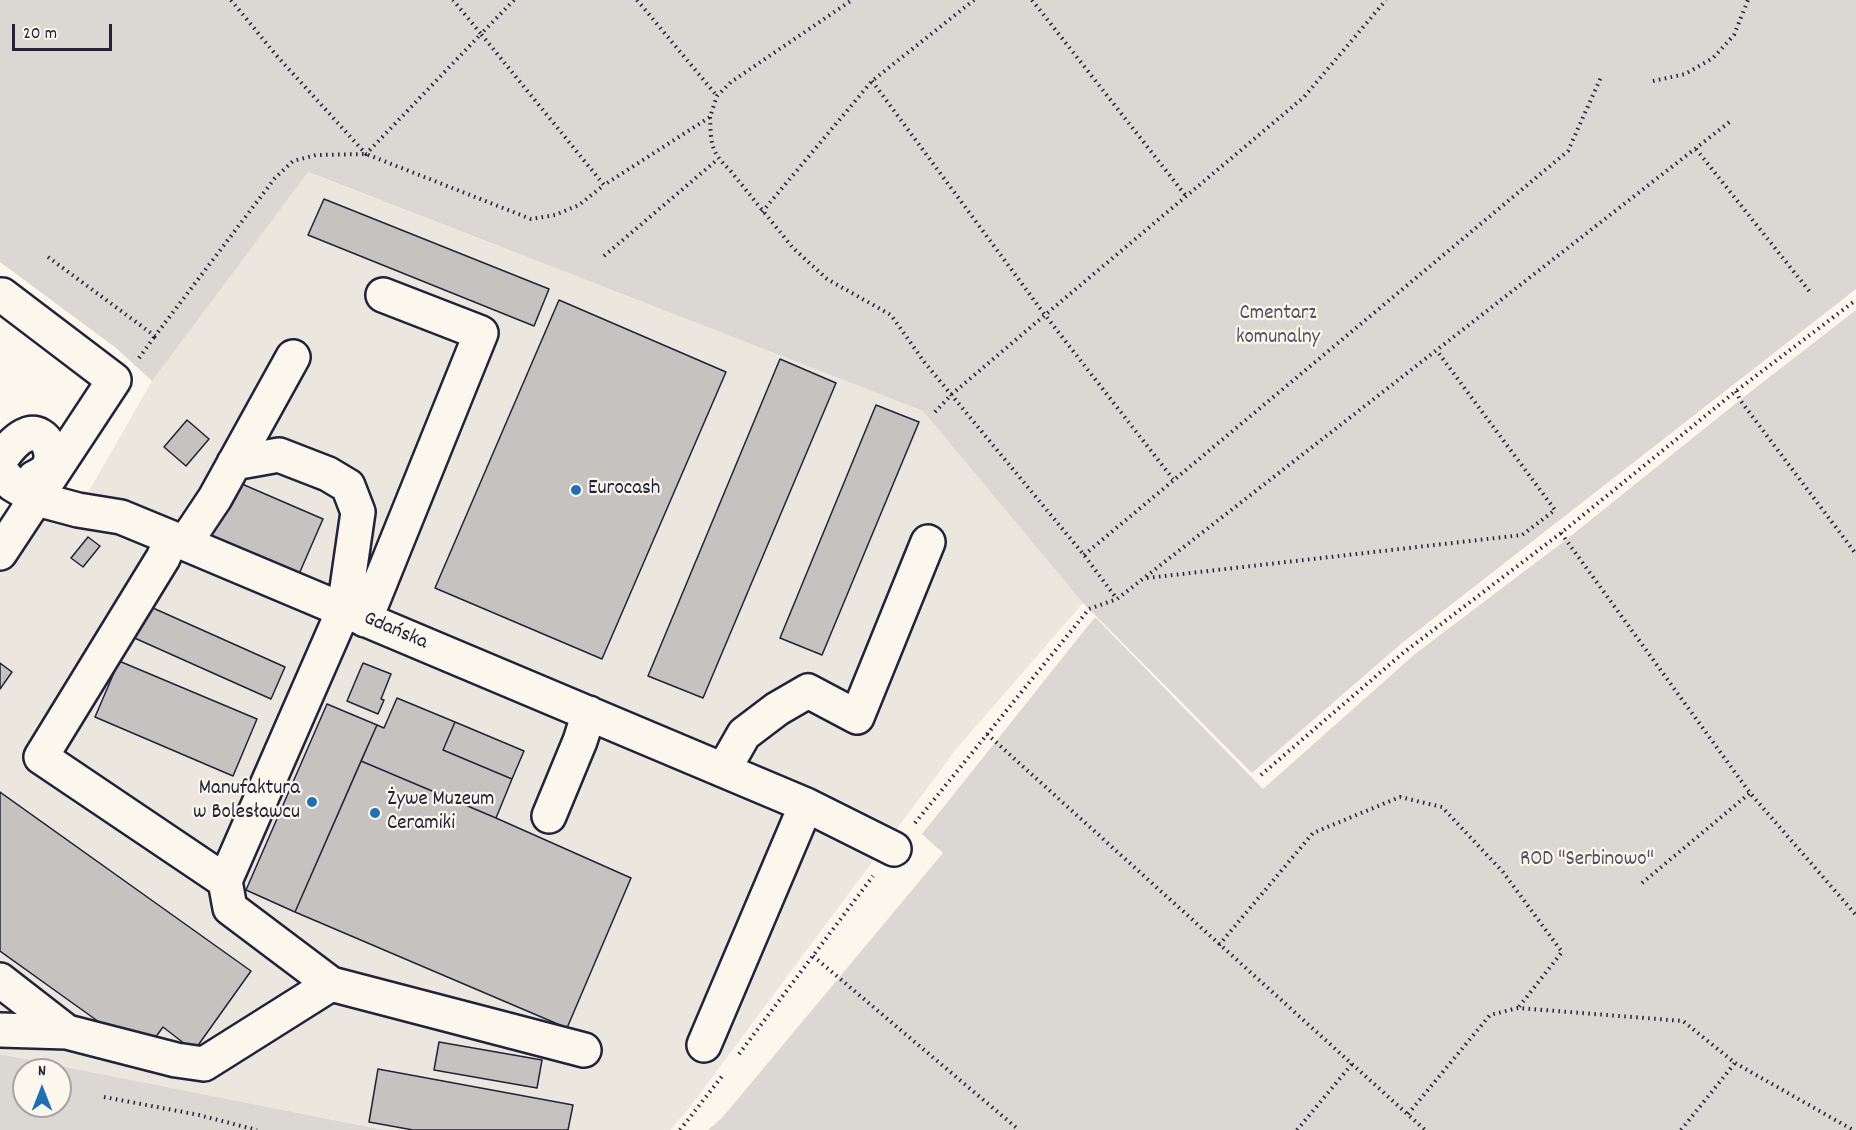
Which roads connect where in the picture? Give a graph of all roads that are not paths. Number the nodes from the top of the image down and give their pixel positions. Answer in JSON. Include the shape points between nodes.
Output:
{"nodes":[{"id":1,"x":2,"y":295,"type":"dead end"},
{"id":2,"x":383,"y":296,"type":"dead end"},
{"id":3,"x":293,"y":357,"type":"dead end"},
{"id":4,"x":234,"y":463,"type":"junction"},
{"id":5,"x":12,"y":477,"type":"edge"},
{"id":6,"x":179,"y":541,"type":"junction"},
{"id":7,"x":928,"y":542,"type":"dead end"},
{"id":8,"x":0,"y":553,"type":"edge"},
{"id":9,"x":355,"y":614,"type":"junction"},
{"id":10,"x":589,"y":713,"type":"junction"},
{"id":11,"x":736,"y":775,"type":"junction"},
{"id":12,"x":806,"y":805,"type":"junction"},
{"id":13,"x":549,"y":816,"type":"dead end"},
{"id":14,"x":894,"y":849,"type":"road end"},
{"id":15,"x":225,"y":881,"type":"junction"},
{"id":16,"x":0,"y":980,"type":"edge"},
{"id":17,"x":331,"y":984,"type":"junction"},
{"id":18,"x":0,"y":1030,"type":"edge"},
{"id":19,"x":67,"y":1032,"type":"junction"},
{"id":20,"x":704,"y":1045,"type":"dead end"},
{"id":21,"x":584,"y":1050,"type":"dead end"}],
"edges":[{"from":1,"to":5,"type":"street","via":[[114,380]]},
{"from":2,"to":9,"type":"street","via":[[481,333]]},
{"from":3,"to":4,"type":"street"},
{"from":4,"to":6,"type":"street","via":[[215,498]]},
{"from":4,"to":9,"type":"street","via":[[279,455],[348,486],[358,512]]},
{"from":5,"to":6,"type":"street","name":"Gdańska","via":[[78,510],[121,517]]},
{"from":5,"to":8,"type":"street"},
{"from":6,"to":9,"type":"street","name":"Gdańska"},
{"from":6,"to":15,"type":"street","via":[[163,558],[41,757]]},
{"from":7,"to":11,"type":"street","via":[[857,717],[808,691],[744,734]]},
{"from":9,"to":10,"type":"street","name":"Gdańska"},
{"from":9,"to":15,"type":"street"},
{"from":10,"to":11,"type":"street","name":"Gdańska"},
{"from":10,"to":13,"type":"street"},
{"from":11,"to":12,"type":"street","name":"Gdańska"},
{"from":12,"to":14,"type":"street","name":"Gdańska"},
{"from":12,"to":20,"type":"street"},
{"from":15,"to":17,"type":"street","via":[[230,908]]},
{"from":16,"to":19,"type":"street"},
{"from":17,"to":19,"type":"street","via":[[204,1064]]},
{"from":17,"to":21,"type":"street"},
{"from":18,"to":19,"type":"street"}]}
